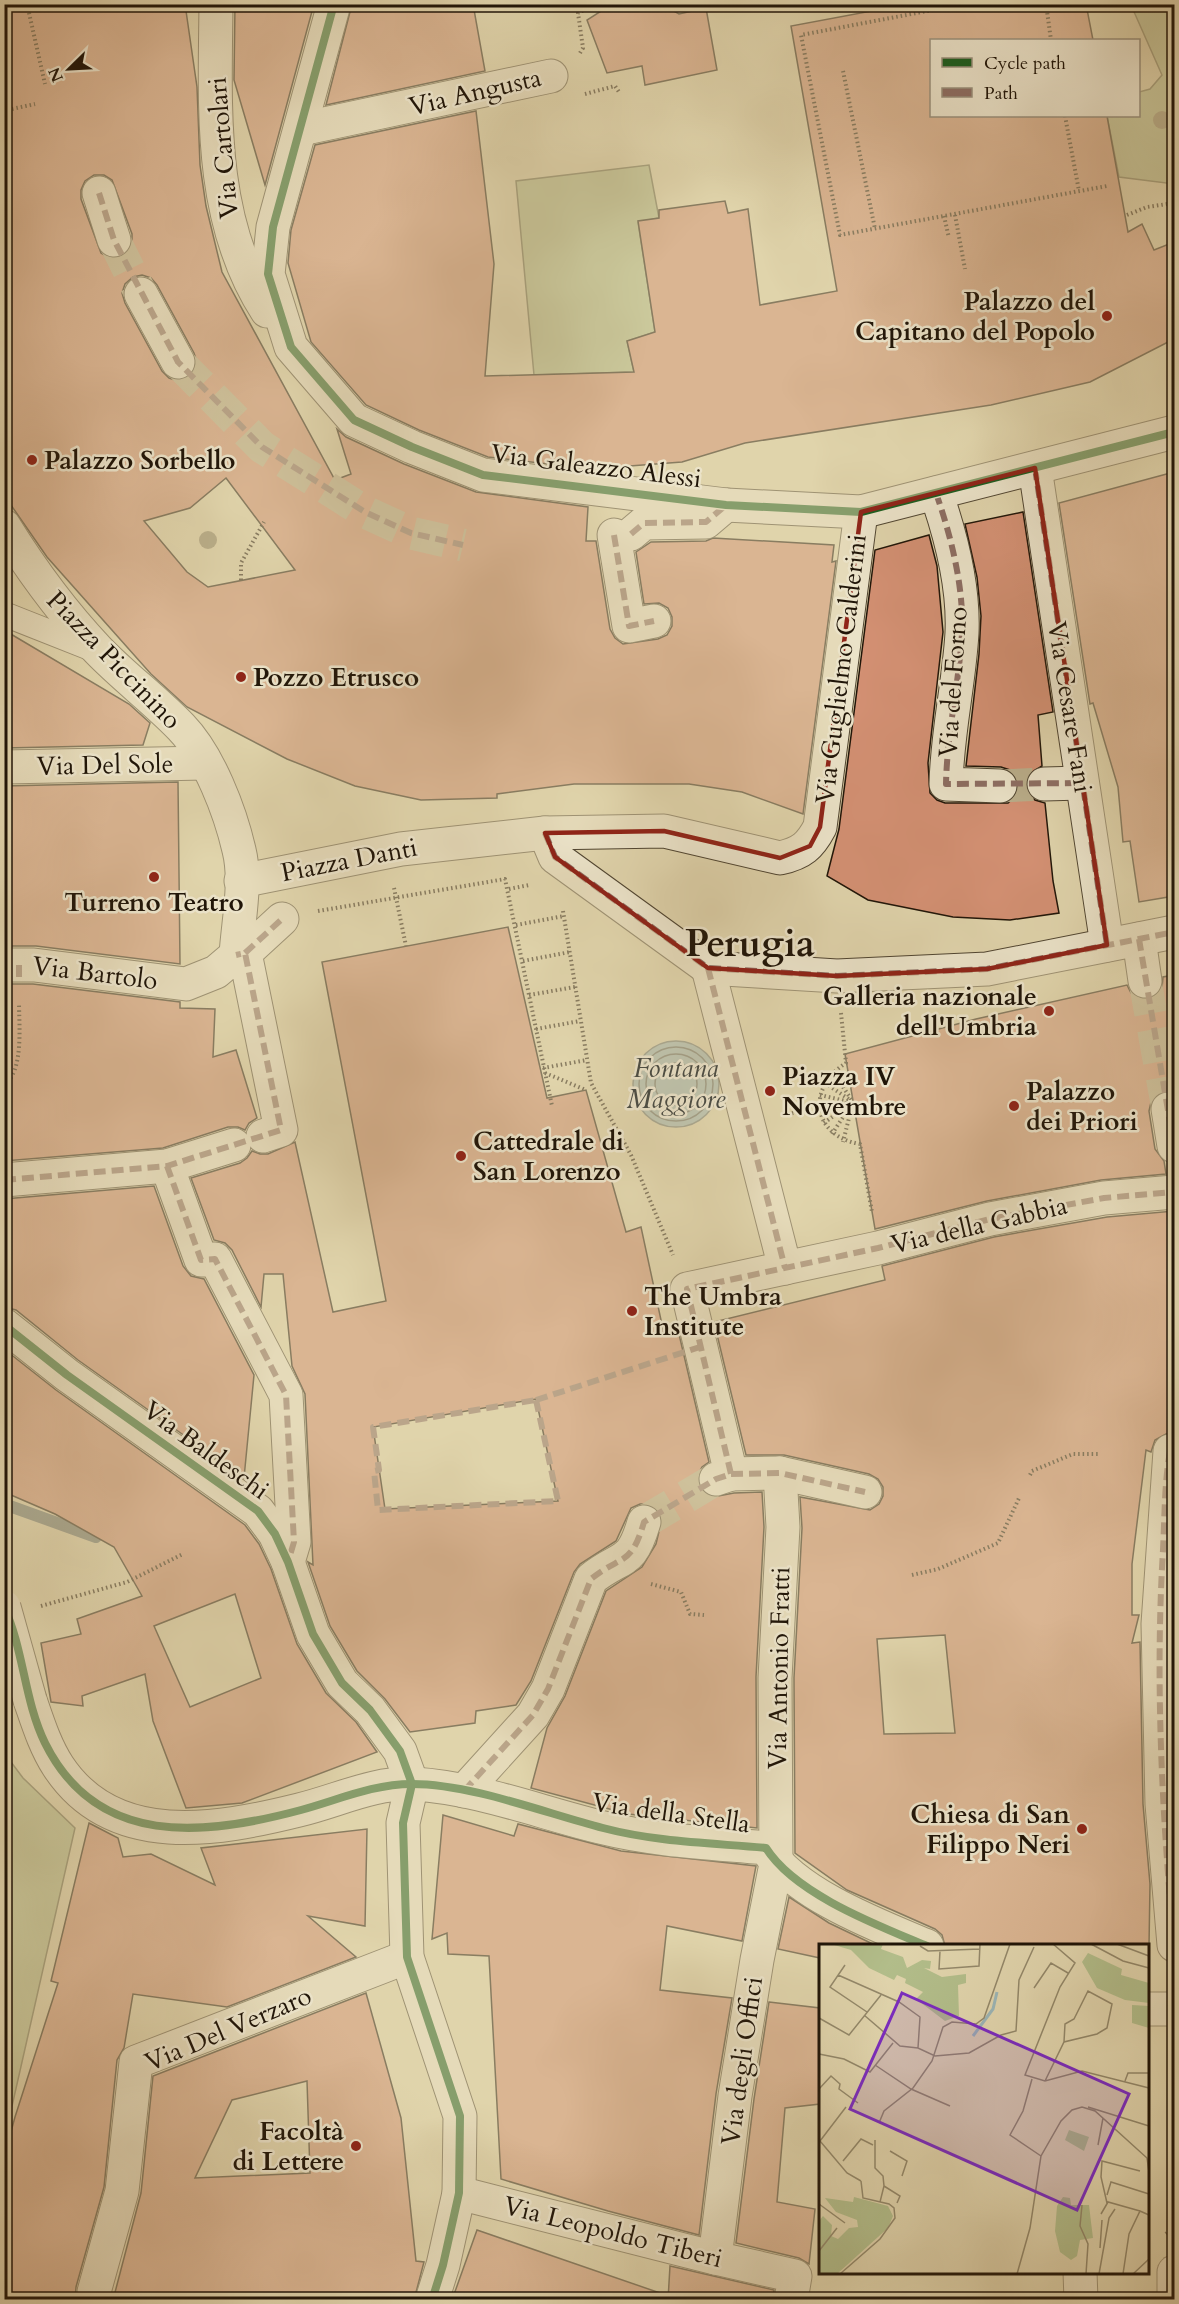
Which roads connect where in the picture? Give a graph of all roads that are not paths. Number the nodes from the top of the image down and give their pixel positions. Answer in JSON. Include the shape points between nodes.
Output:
{"nodes":[{"id":1,"x":216,"y":4,"type":"edge"},
{"id":2,"x":334,"y":4,"type":"edge"},
{"id":3,"x":551,"y":76,"type":"road end"},
{"id":4,"x":301,"y":129,"type":"junction"},
{"id":5,"x":99,"y":193,"type":"dead end"},
{"id":6,"x":114,"y":240,"type":"tunnel mouth"},
{"id":7,"x":141,"y":294,"type":"tunnel mouth"},
{"id":8,"x":291,"y":347,"type":"junction"},
{"id":9,"x":178,"y":362,"type":"tunnel mouth"},
{"id":10,"x":1174,"y":432,"type":"edge"},
{"id":11,"x":1035,"y":468,"type":"junction"},
{"id":12,"x":936,"y":493,"type":"junction"},
{"id":13,"x":726,"y":505,"type":"junction"},
{"id":14,"x":861,"y":513,"type":"junction"},
{"id":15,"x":4,"y":526,"type":"edge"},
{"id":16,"x":4,"y":615,"type":"edge"},
{"id":17,"x":654,"y":621,"type":"dead end"},
{"id":18,"x":100,"y":652,"type":"junction"},
{"id":19,"x":205,"y":763,"type":"junction"},
{"id":20,"x":4,"y":767,"type":"edge"},
{"id":21,"x":1082,"y":783,"type":"junction"},
{"id":22,"x":1044,"y":784,"type":"tunnel mouth"},
{"id":23,"x":1000,"y":786,"type":"tunnel mouth"},
{"id":24,"x":550,"y":845,"type":"junction"},
{"id":25,"x":241,"y":880,"type":"junction"},
{"id":26,"x":282,"y":919,"type":"dead end"},
{"id":27,"x":1174,"y":932,"type":"edge"},
{"id":28,"x":1139,"y":939,"type":"junction"},
{"id":29,"x":1107,"y":945,"type":"junction"},
{"id":30,"x":240,"y":954,"type":"junction"},
{"id":31,"x":4,"y":965,"type":"edge"},
{"id":32,"x":708,"y":968,"type":"junction"},
{"id":33,"x":1145,"y":981,"type":"tunnel mouth"},
{"id":34,"x":186,"y":984,"type":"joint"},
{"id":35,"x":1168,"y":1109,"type":"tunnel mouth"},
{"id":36,"x":1174,"y":1146,"type":"edge"},
{"id":37,"x":167,"y":1166,"type":"junction"},
{"id":38,"x":4,"y":1180,"type":"edge"},
{"id":39,"x":1174,"y":1192,"type":"edge"},
{"id":40,"x":785,"y":1268,"type":"junction"},
{"id":41,"x":4,"y":1325,"type":"edge"},
{"id":42,"x":1170,"y":1451,"type":"dead end"},
{"id":43,"x":780,"y":1473,"type":"junction"},
{"id":44,"x":865,"y":1492,"type":"dead end"},
{"id":45,"x":644,"y":1522,"type":"tunnel mouth"},
{"id":46,"x":288,"y":1562,"type":"junction"},
{"id":47,"x":17,"y":1608,"type":"edge"},
{"id":48,"x":412,"y":1784,"type":"junction"},
{"id":49,"x":464,"y":1791,"type":"junction"},
{"id":50,"x":776,"y":1864,"type":"junction"},
{"id":51,"x":922,"y":1944,"type":"edge"},
{"id":52,"x":1174,"y":1945,"type":"edge"},
{"id":53,"x":407,"y":1957,"type":"junction"},
{"id":54,"x":1149,"y":2009,"type":"edge"},
{"id":55,"x":1174,"y":2009,"type":"edge"},
{"id":56,"x":459,"y":2193,"type":"junction"},
{"id":57,"x":715,"y":2258,"type":"junction"},
{"id":58,"x":1174,"y":2272,"type":"edge"},
{"id":59,"x":1080,"y":2274,"type":"edge"},
{"id":60,"x":94,"y":2300,"type":"edge"},
{"id":61,"x":432,"y":2300,"type":"edge"},
{"id":62,"x":791,"y":2300,"type":"edge"},
{"id":63,"x":1081,"y":2300,"type":"edge"},
{"id":64,"x":1174,"y":2300,"type":"edge"}],
"edges":[{"from":1,"to":8,"type":"street","name":"Via Cartolari","via":[[215,105],[224,204],[250,285]]},
{"from":2,"to":4,"type":"street","name":"Via Galeazzo Alessi"},
{"from":3,"to":4,"type":"street","name":"Via Angusta"},
{"from":4,"to":8,"type":"street","name":"Via Galeazzo Alessi","via":[[273,227],[268,274]]},
{"from":5,"to":6,"type":"street"},
{"from":7,"to":9,"type":"street"},
{"from":8,"to":13,"type":"street","name":"Via Galeazzo Alessi","via":[[354,420],[483,474]]},
{"from":10,"to":11,"type":"street","name":"Via Galeazzo Alessi"},
{"from":11,"to":12,"type":"street","name":"Via Galeazzo Alessi"},
{"from":11,"to":21,"type":"street","name":"Via Cesare Fani"},
{"from":12,"to":14,"type":"street","name":"Via Galeazzo Alessi"},
{"from":12,"to":23,"type":"street","name":"Via del Forno","via":[[948,529],[962,632],[946,784]]},
{"from":13,"to":14,"type":"street","name":"Via Galeazzo Alessi"},
{"from":13,"to":17,"type":"street","via":[[706,522],[644,523],[622,535],[629,626]]},
{"from":14,"to":24,"type":"street","name":"Via Guglielmo Calderini","via":[[820,826],[810,846],[780,858],[664,831]]},
{"from":15,"to":18,"type":"street","name":"Piazza Piccinino","via":[[32,572]]},
{"from":16,"to":18,"type":"lane"},
{"from":18,"to":19,"type":"street","name":"Piazza Piccinino","via":[[183,729]]},
{"from":19,"to":20,"type":"street","name":"Via Del Sole"},
{"from":19,"to":25,"type":"street","name":"Piazza Danti","via":[[222,795],[240,852]]},
{"from":21,"to":22,"type":"street"},
{"from":21,"to":29,"type":"street","name":"Via Cesare Fani"},
{"from":24,"to":25,"type":"street","name":"Piazza Danti","via":[[457,842]]},
{"from":24,"to":32,"type":"street"},
{"from":25,"to":30,"type":"street","name":"Piazza Danti"},
{"from":26,"to":30,"type":"street","name":"Piazza Danti"},
{"from":27,"to":28,"type":"street"},
{"from":28,"to":29,"type":"street"},
{"from":28,"to":33,"type":"street"},
{"from":29,"to":32,"type":"street","via":[[987,969],[837,976]]},
{"from":30,"to":34,"type":"street","name":"Piazza Danti","via":[[216,972]]},
{"from":30,"to":37,"type":"street","name":"Piazza Danti","via":[[259,1137]]},
{"from":31,"to":34,"type":"street","name":"Via Bartolo","via":[[34,965]]},
{"from":32,"to":40,"type":"street"},
{"from":35,"to":36,"type":"street"},
{"from":37,"to":38,"type":"street"},
{"from":37,"to":46,"type":"street","via":[[201,1260],[215,1259],[286,1395],[294,1542]]},
{"from":39,"to":40,"type":"street","name":"Via della Gabbia","via":[[1104,1198],[990,1219]]},
{"from":40,"to":43,"type":"street","name":"Via della Gabbia","via":[[687,1288],[723,1476]]},
{"from":41,"to":46,"type":"street","name":"Via Baldeschi","via":[[253,1515],[275,1534]]},
{"from":42,"to":52,"type":"street","via":[[1158,1624],[1162,1804]]},
{"from":43,"to":44,"type":"street"},
{"from":43,"to":50,"type":"street","name":"Via Antonio Fratti","via":[[783,1527],[775,1678]]},
{"from":45,"to":49,"type":"street","via":[[637,1548],[591,1580],[548,1689],[533,1715]]},
{"from":46,"to":48,"type":"street","name":"Via Baldeschi","via":[[313,1634],[342,1683],[370,1710],[400,1751]]},
{"from":47,"to":48,"type":"street","bridge":true,"via":[[30,1700],[44,1741],[59,1767],[90,1800],[136,1823],[193,1830],[300,1810],[370,1788]]},
{"from":48,"to":49,"type":"street"},
{"from":48,"to":53,"type":"street","via":[[403,1822]]},
{"from":49,"to":50,"type":"street","name":"Via della Stella","via":[[605,1829],[688,1842],[766,1848]]},
{"from":50,"to":51,"type":"street","name":"Via della Stella","via":[[840,1908]]},
{"from":50,"to":57,"type":"street","name":"Via degli Offici","via":[[735,2096]]},
{"from":53,"to":56,"type":"street","via":[[460,2116]]},
{"from":53,"to":60,"type":"street","name":"Via Del Verzaro","via":[[136,2062],[122,2191]]},
{"from":54,"to":55,"type":"street"},
{"from":56,"to":57,"type":"street","name":"Via Leopoldo Tiberi"},
{"from":56,"to":61,"type":"street"},
{"from":57,"to":62,"type":"street","name":"Via Leopoldo Tiberi","via":[[795,2276]]},
{"from":58,"to":64,"type":"street"},
{"from":59,"to":63,"type":"street"}]}
